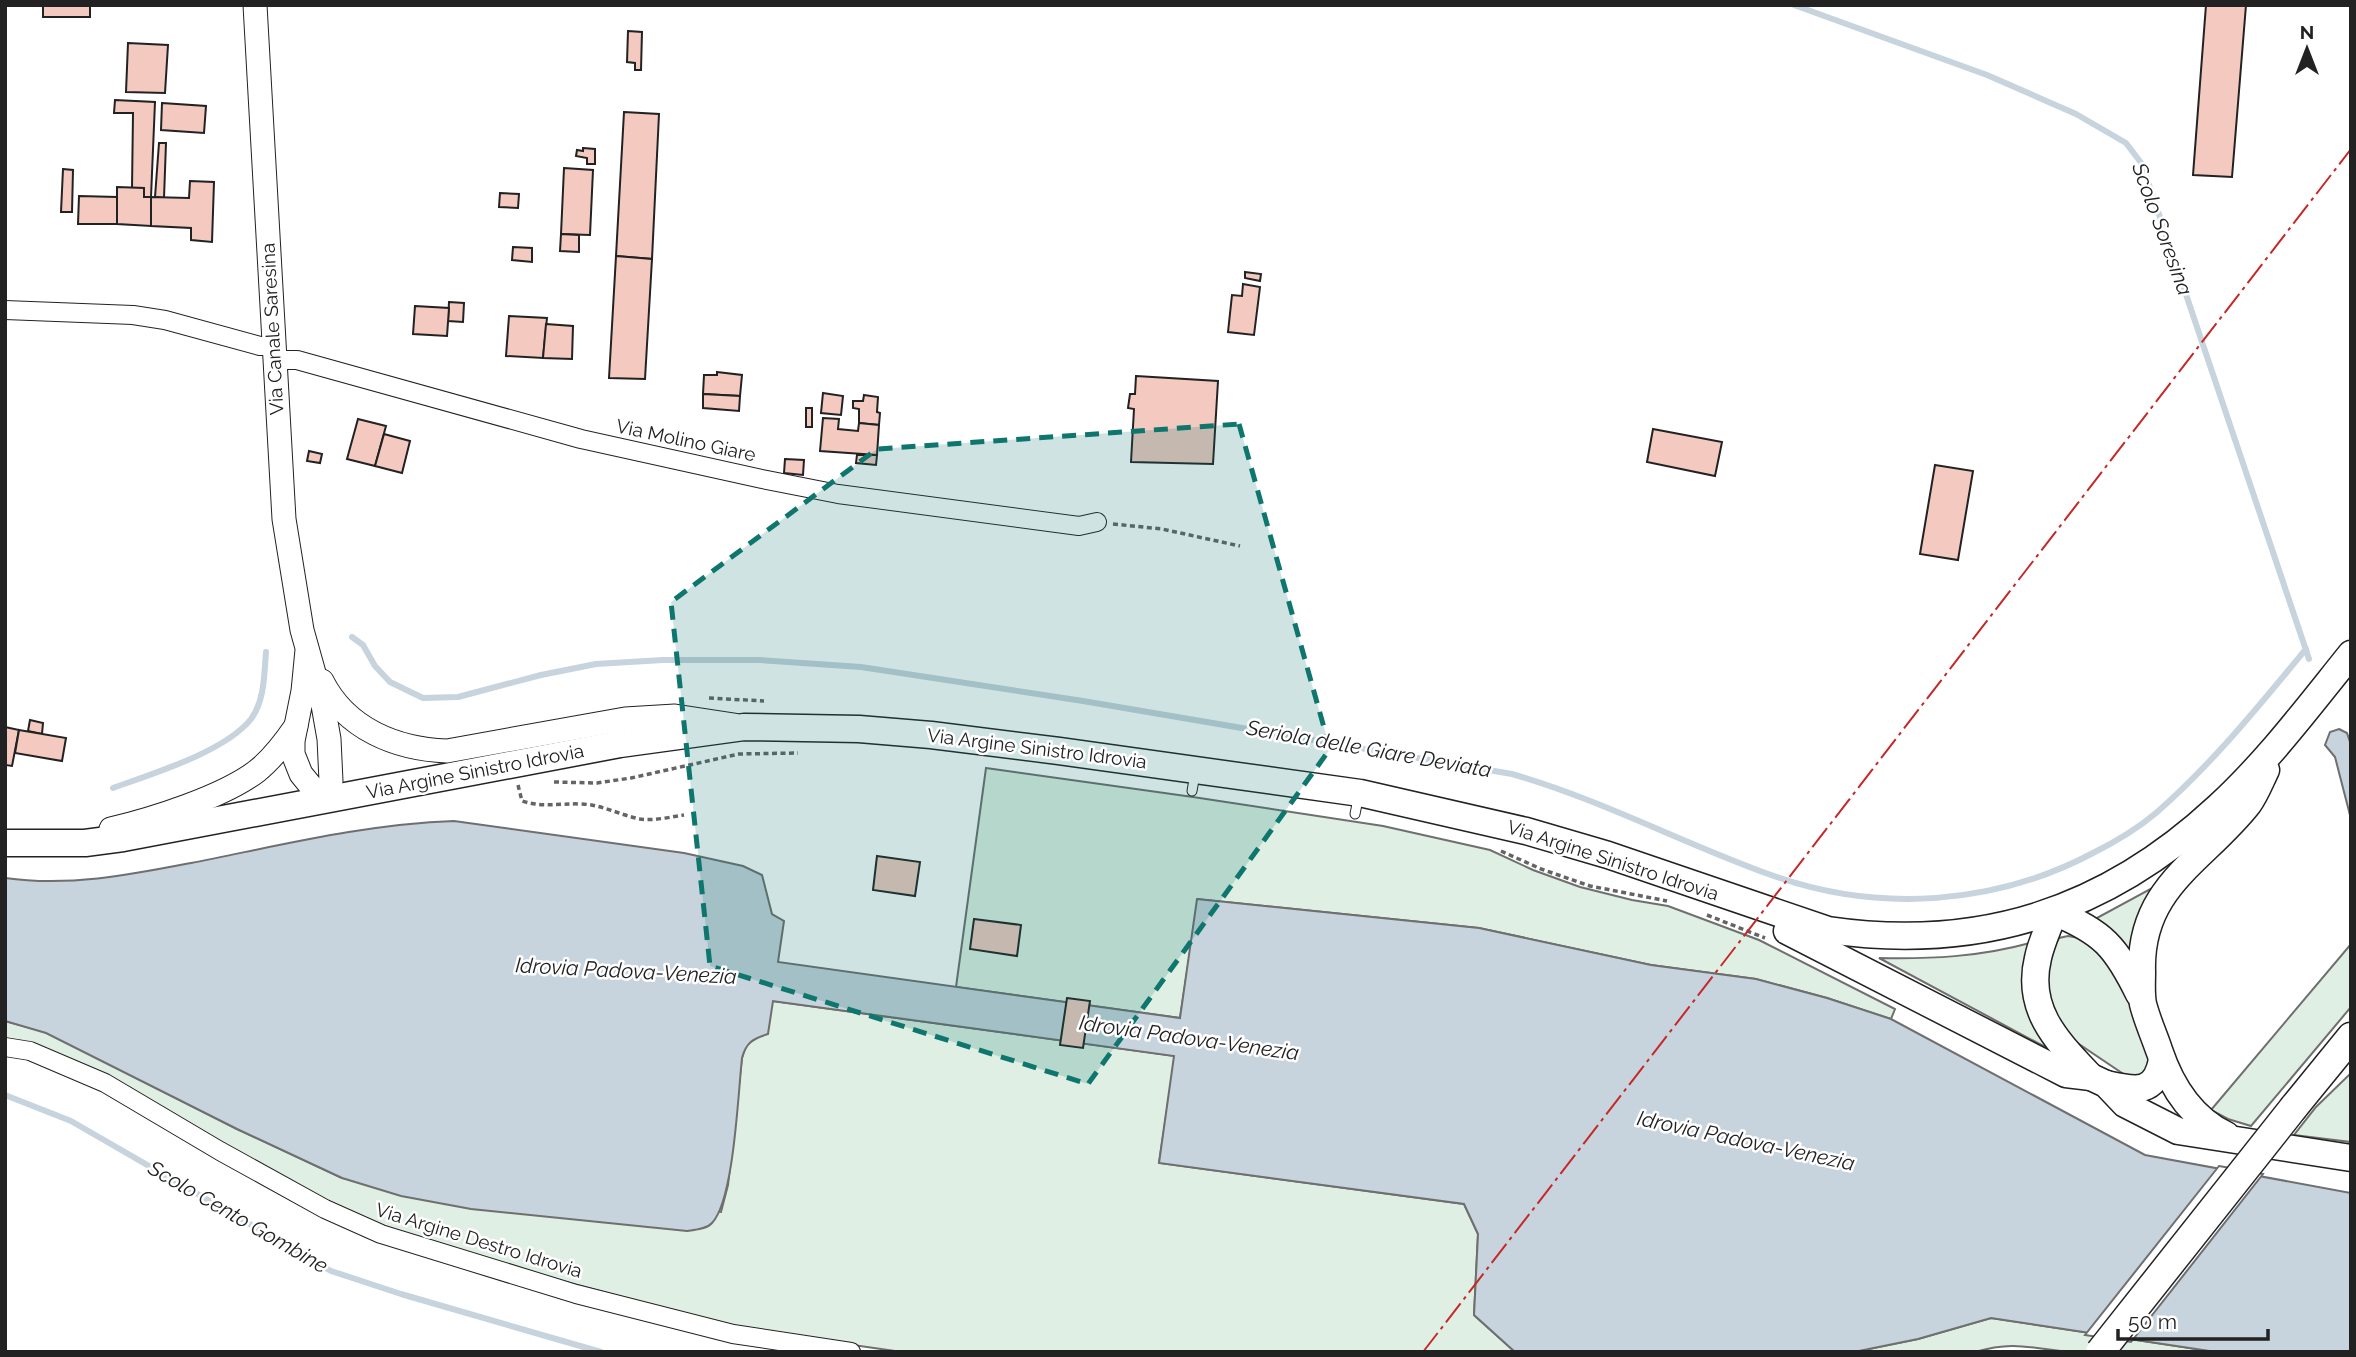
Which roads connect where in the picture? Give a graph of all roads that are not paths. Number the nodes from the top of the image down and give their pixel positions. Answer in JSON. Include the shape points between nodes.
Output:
{"nodes":[{"id":1,"x":255,"y":5,"type":"edge"},
{"id":2,"x":5,"y":310,"type":"edge"},
{"id":3,"x":273,"y":353,"type":"junction"},
{"id":4,"x":1097,"y":522,"type":"road end"},
{"id":5,"x":304,"y":640,"type":"junction"},
{"id":6,"x":2351,"y":654,"type":"edge"},
{"id":7,"x":296,"y":726,"type":"junction"},
{"id":8,"x":744,"y":727,"type":"junction"},
{"id":9,"x":2279,"y":743,"type":"junction"},
{"id":10,"x":323,"y":801,"type":"junction"},
{"id":11,"x":5,"y":843,"type":"edge"},
{"id":12,"x":32,"y":844,"type":"junction"},
{"id":13,"x":1698,"y":899,"type":"junction"},
{"id":14,"x":2054,"y":912,"type":"junction"},
{"id":15,"x":2142,"y":1002,"type":"junction"},
{"id":16,"x":2351,"y":1038,"type":"edge"},
{"id":17,"x":5,"y":1047,"type":"edge"},
{"id":18,"x":2162,"y":1060,"type":"junction"},
{"id":19,"x":2099,"y":1081,"type":"junction"},
{"id":20,"x":2235,"y":1139,"type":"junction"},
{"id":21,"x":2351,"y":1158,"type":"edge"},
{"id":22,"x":851,"y":1352,"type":"edge"},
{"id":23,"x":2100,"y":1352,"type":"edge"}],
"edges":[{"from":1,"to":3,"type":"street","name":"Via Canale Saresina"},
{"from":2,"to":3,"type":"street","name":"Via Molino Giare","via":[[133,315],[176,322]]},
{"from":3,"to":4,"type":"street","name":"Via Molino Giare","via":[[581,439],[838,494],[1079,526]]},
{"from":3,"to":5,"type":"street","name":"Via Canale Saresina","via":[[284,519]]},
{"from":5,"to":7,"type":"street","name":"Via Canale Saresina","via":[[303,691]]},
{"from":5,"to":8,"type":"street","name":"Via Canale Saresina","via":[[330,694],[355,722],[391,742],[417,749],[447,751],[625,719],[675,716]]},
{"from":5,"to":10,"type":"street","name":"Via Canale Saresina","via":[[330,748],[331,780]]},
{"from":6,"to":9,"type":"main road"},
{"from":7,"to":10,"type":"street","name":"Via Canale Saresina","via":[[296,764]]},
{"from":7,"to":12,"type":"street","name":"Via Canale Saresina","via":[[257,771],[216,793],[138,822]]},
{"from":8,"to":10,"type":"main road","name":"Via Argine Sinistro Idrovia","via":[[620,744]]},
{"from":8,"to":13,"type":"main road","name":"Via Argine Sinistro Idrovia","via":[[931,734],[1526,831],[1608,855]]},
{"from":9,"to":14,"type":"main road","via":[[2218,807],[2151,863]]},
{"from":9,"to":15,"type":"main road","via":[[2250,802],[2158,901],[2141,958]]},
{"from":10,"to":12,"type":"main road","name":"Via Argine Sinistro Idrovia","via":[[123,838]]},
{"from":11,"to":12,"type":"main road","name":"Via Argine Sinistro Idrovia"},
{"from":13,"to":14,"type":"main road","name":"Via Argine Sinistro Idrovia","via":[[1865,935],[1961,933]]},
{"from":13,"to":19,"type":"main road","via":[[2066,1074]]},
{"from":14,"to":15,"type":"main road","via":[[2104,939],[2123,960]]},
{"from":14,"to":19,"type":"main road","via":[[2038,958],[2041,1013],[2053,1036]]},
{"from":15,"to":18,"type":"main road"},
{"from":16,"to":23,"type":"main road","bridge":true},
{"from":17,"to":22,"type":"street","name":"Via Argine Destro Idrovia","via":[[30,1051],[105,1083],[301,1196],[381,1234],[576,1294],[733,1334]]},
{"from":18,"to":19,"type":"main road","via":[[2155,1079],[2142,1089]]},
{"from":18,"to":20,"type":"main road","via":[[2183,1100],[2199,1118]]},
{"from":19,"to":20,"type":"main road","via":[[2125,1104],[2160,1124]]},
{"from":20,"to":21,"type":"main road"}]}
